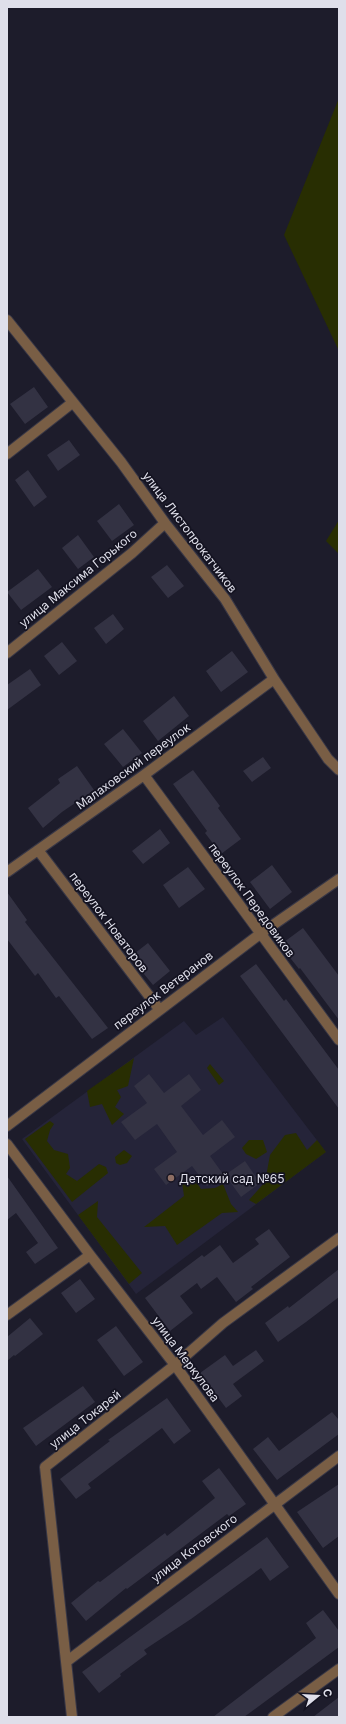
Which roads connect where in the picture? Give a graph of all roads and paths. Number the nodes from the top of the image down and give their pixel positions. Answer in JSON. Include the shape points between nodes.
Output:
{"nodes":[{"id":1,"x":7,"y":320,"type":"edge"},
{"id":2,"x":72,"y":404,"type":"junction"},
{"id":3,"x":7,"y":454,"type":"edge"},
{"id":4,"x":165,"y":523,"type":"junction"},
{"id":5,"x":7,"y":653,"type":"edge"},
{"id":6,"x":274,"y":679,"type":"junction"},
{"id":7,"x":339,"y":770,"type":"edge"},
{"id":8,"x":144,"y":774,"type":"junction"},
{"id":9,"x":38,"y":850,"type":"junction"},
{"id":10,"x":7,"y":872,"type":"edge"},
{"id":11,"x":339,"y":879,"type":"edge"},
{"id":12,"x":260,"y":934,"type":"junction"},
{"id":13,"x":159,"y":1009,"type":"junction"},
{"id":14,"x":339,"y":1040,"type":"edge"},
{"id":15,"x":7,"y":1126,"type":"edge"},
{"id":16,"x":7,"y":1144,"type":"edge"},
{"id":17,"x":339,"y":1238,"type":"edge"},
{"id":18,"x":90,"y":1255,"type":"junction"},
{"id":19,"x":7,"y":1315,"type":"edge"},
{"id":20,"x":175,"y":1365,"type":"junction"},
{"id":21,"x":339,"y":1456,"type":"edge"},
{"id":22,"x":274,"y":1504,"type":"junction"},
{"id":23,"x":339,"y":1594,"type":"edge"},
{"id":24,"x":66,"y":1662,"type":"junction"},
{"id":25,"x":339,"y":1669,"type":"edge"},
{"id":26,"x":72,"y":1717,"type":"edge"},
{"id":27,"x":274,"y":1717,"type":"edge"}],
"edges":[{"from":1,"to":2,"type":"street","name":"улица Листопрокатчиков"},
{"from":2,"to":3,"type":"street"},
{"from":2,"to":4,"type":"street","name":"улица Листопрокатчиков","via":[[120,462]]},
{"from":4,"to":5,"type":"street","name":"улица Максима Горького","via":[[132,553]]},
{"from":4,"to":6,"type":"street","name":"улица Листопрокатчиков","via":[[226,599]]},
{"from":6,"to":7,"type":"street","name":"улица Листопрокатчиков","via":[[328,760]]},
{"from":6,"to":8,"type":"street","name":"Малаховский переулок"},
{"from":8,"to":9,"type":"street","name":"Малаховский переулок"},
{"from":8,"to":12,"type":"street","name":"переулок Передовиков"},
{"from":9,"to":10,"type":"street","name":"Малаховский переулок"},
{"from":9,"to":13,"type":"street","name":"переулок Новаторов"},
{"from":11,"to":12,"type":"street","name":"переулок Ветеранов"},
{"from":12,"to":13,"type":"street","name":"переулок Ветеранов"},
{"from":12,"to":14,"type":"street","name":"переулок Передовиков"},
{"from":13,"to":15,"type":"street","name":"переулок Ветеранов"},
{"from":16,"to":18,"type":"street","name":"улица Меркулова"},
{"from":17,"to":20,"type":"street","name":"улица Токарей","via":[[223,1323]]},
{"from":18,"to":19,"type":"street"},
{"from":18,"to":20,"type":"street","name":"улица Меркулова"},
{"from":20,"to":22,"type":"street","name":"улица Меркулова"},
{"from":20,"to":24,"type":"street","name":"улица Токарей","via":[[45,1467]]},
{"from":21,"to":22,"type":"street","name":"улица Котовского"},
{"from":22,"to":23,"type":"street","name":"улица Меркулова"},
{"from":22,"to":24,"type":"street","name":"улица Котовского"},
{"from":24,"to":26,"type":"street","name":"улица Токарей"},
{"from":25,"to":27,"type":"street"}]}
